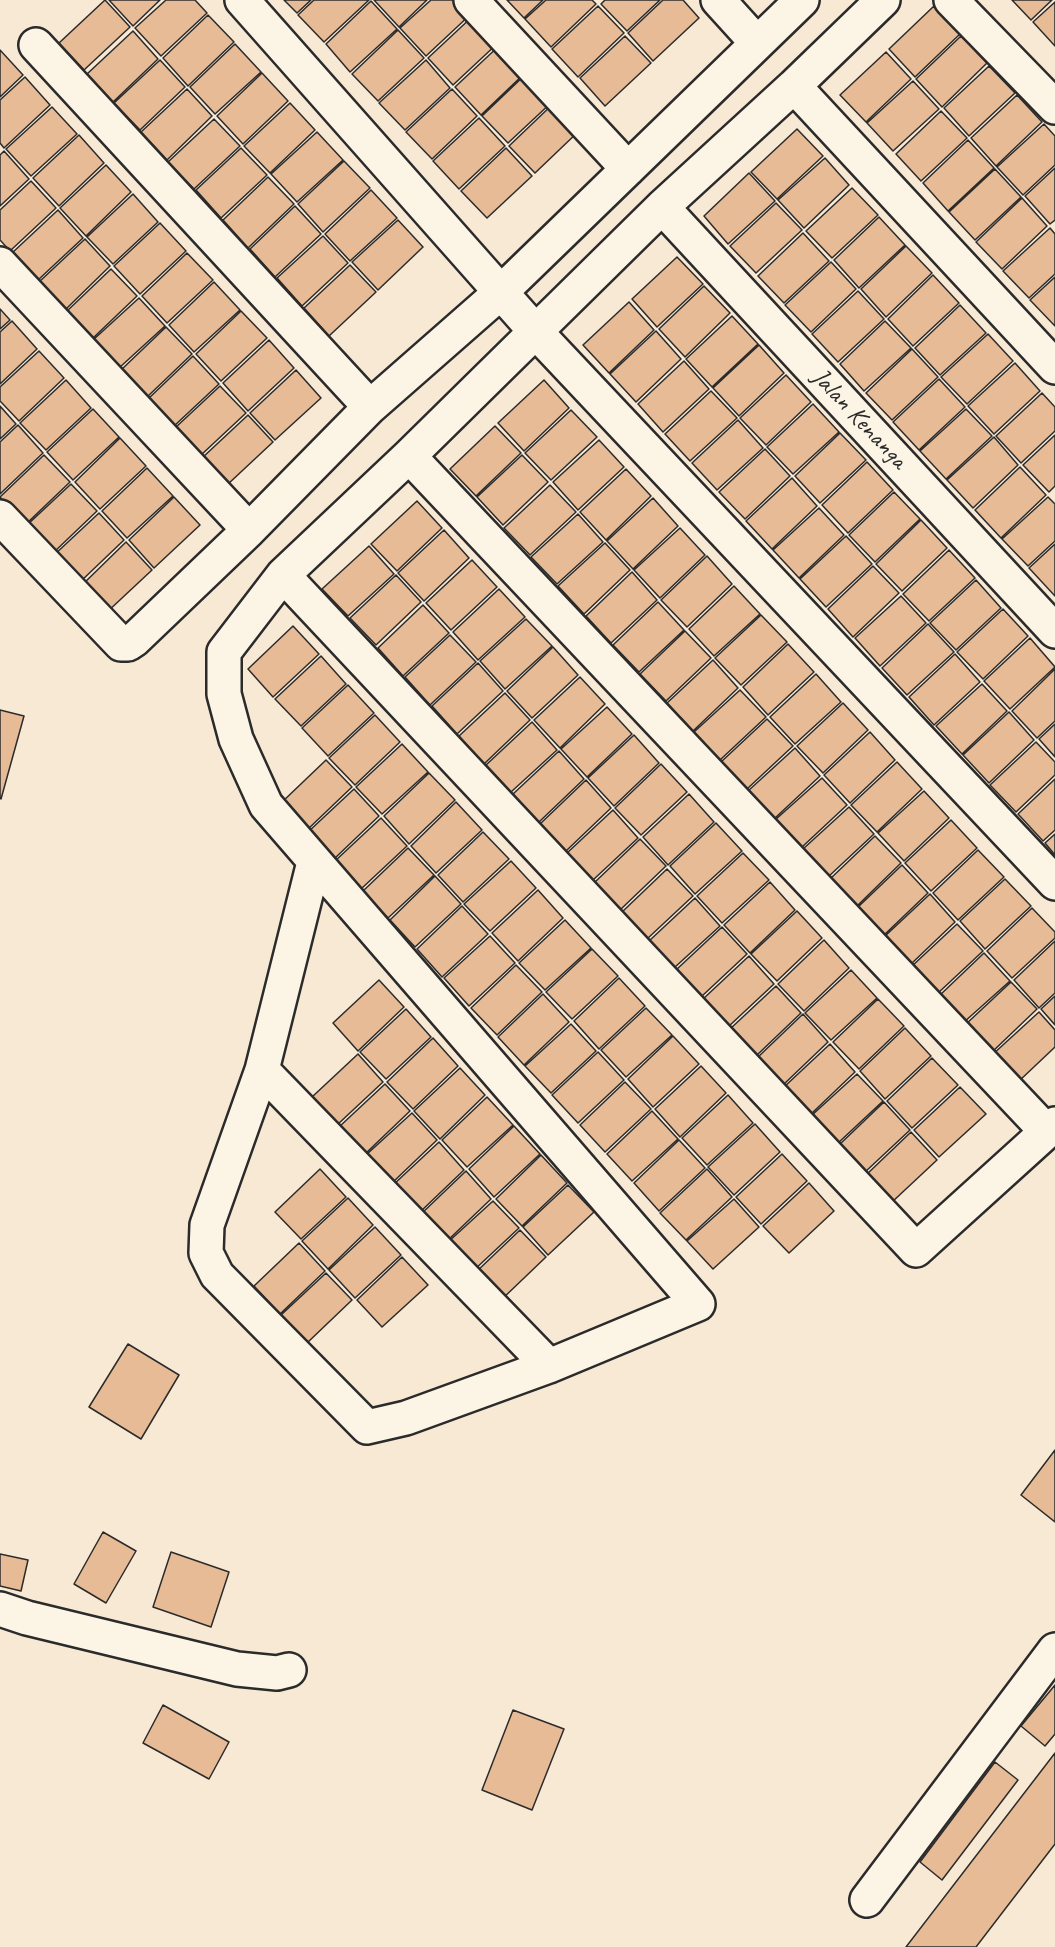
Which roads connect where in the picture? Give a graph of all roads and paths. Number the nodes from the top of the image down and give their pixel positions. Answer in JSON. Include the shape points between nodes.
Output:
{"nodes":[{"id":1,"x":242,"y":0,"type":"edge"},
{"id":2,"x":471,"y":0,"type":"edge"},
{"id":3,"x":718,"y":0,"type":"edge"},
{"id":4,"x":802,"y":0,"type":"edge"},
{"id":5,"x":883,"y":0,"type":"edge"},
{"id":6,"x":951,"y":0,"type":"edge"},
{"id":7,"x":758,"y":43,"type":"junction"},
{"id":8,"x":36,"y":45,"type":"dead end"},
{"id":9,"x":794,"y":86,"type":"junction"},
{"id":10,"x":1055,"y":107,"type":"edge"},
{"id":11,"x":628,"y":169,"type":"junction"},
{"id":12,"x":662,"y":207,"type":"junction"},
{"id":13,"x":0,"y":264,"type":"edge"},
{"id":14,"x":501,"y":292,"type":"junction"},
{"id":15,"x":536,"y":332,"type":"junction"},
{"id":16,"x":1055,"y":367,"type":"edge"},
{"id":17,"x":370,"y":407,"type":"junction"},
{"id":18,"x":409,"y":456,"type":"junction"},
{"id":19,"x":0,"y":517,"type":"edge"},
{"id":20,"x":249,"y":530,"type":"junction"},
{"id":21,"x":283,"y":575,"type":"junction"},
{"id":22,"x":1055,"y":631,"type":"edge"},
{"id":23,"x":314,"y":862,"type":"junction"},
{"id":24,"x":1055,"y":883,"type":"edge"},
{"id":25,"x":262,"y":1070,"type":"junction"},
{"id":26,"x":1051,"y":1128,"type":"edge"},
{"id":27,"x":549,"y":1366,"type":"junction"},
{"id":28,"x":0,"y":1609,"type":"edge"},
{"id":29,"x":1055,"y":1650,"type":"edge"},
{"id":30,"x":289,"y":1670,"type":"dead end"},
{"id":31,"x":867,"y":1900,"type":"dead end"}],
"edges":[{"from":1,"to":14,"type":"street"},
{"from":2,"to":11,"type":"street"},
{"from":3,"to":7,"type":"street"},
{"from":4,"to":7,"type":"street"},
{"from":5,"to":9,"type":"street"},
{"from":6,"to":10,"type":"street"},
{"from":7,"to":11,"type":"street"},
{"from":8,"to":17,"type":"street"},
{"from":9,"to":12,"type":"street"},
{"from":9,"to":16,"type":"street"},
{"from":11,"to":14,"type":"street"},
{"from":12,"to":15,"type":"street"},
{"from":12,"to":22,"type":"street","name":"Jalan Kenanga"},
{"from":13,"to":20,"type":"street"},
{"from":14,"to":15,"type":"street"},
{"from":14,"to":17,"type":"street"},
{"from":15,"to":18,"type":"street"},
{"from":15,"to":24,"type":"street"},
{"from":17,"to":20,"type":"street"},
{"from":18,"to":21,"type":"street"},
{"from":18,"to":26,"type":"street"},
{"from":19,"to":20,"type":"street","via":[[121,644],[134,640]]},
{"from":21,"to":23,"type":"street","via":[[224,652],[224,694],[236,739],[266,805]]},
{"from":21,"to":26,"type":"street","via":[[916,1250]]},
{"from":23,"to":25,"type":"street"},
{"from":23,"to":27,"type":"street","via":[[698,1304]]},
{"from":25,"to":27,"type":"street"},
{"from":25,"to":27,"type":"street","via":[[207,1225],[206,1253],[217,1275],[367,1428],[406,1418]]},
{"from":28,"to":30,"type":"street","via":[[237,1669],[277,1673]]},
{"from":29,"to":31,"type":"street"}]}
